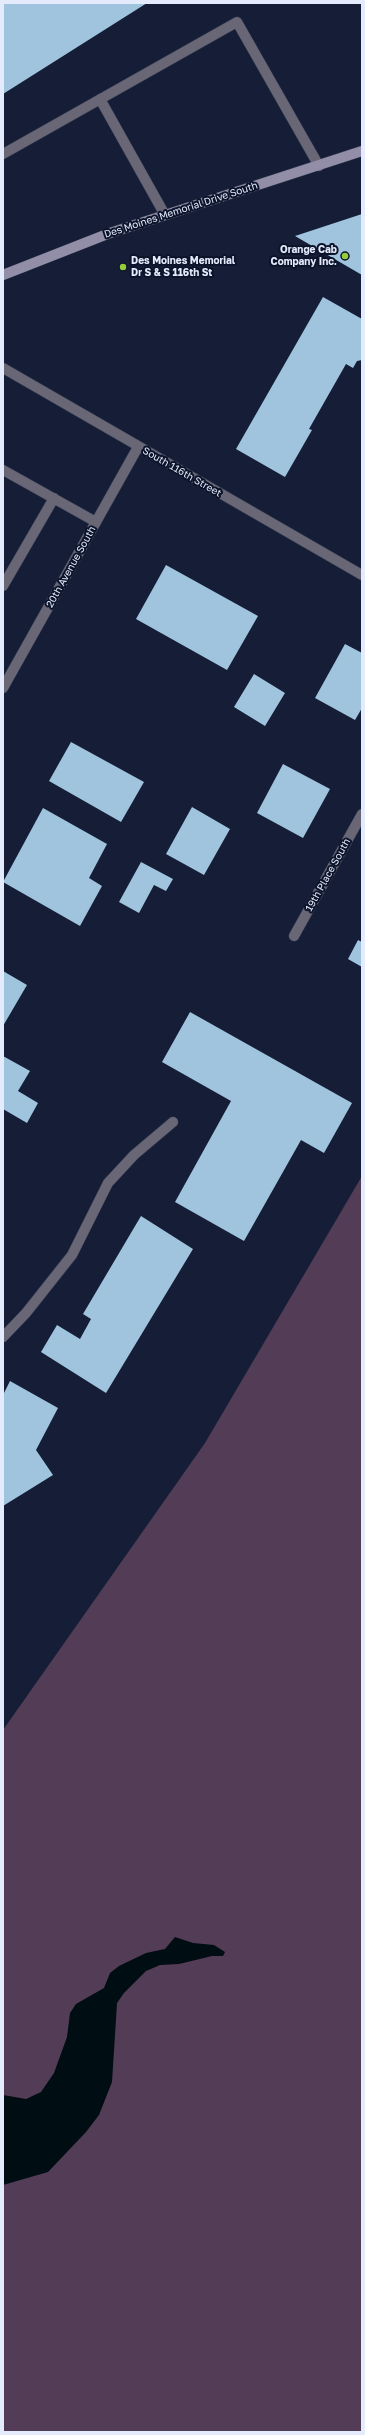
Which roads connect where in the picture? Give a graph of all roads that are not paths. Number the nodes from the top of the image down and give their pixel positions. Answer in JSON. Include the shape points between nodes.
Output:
{"nodes":[{"id":1,"x":100,"y":99,"type":"junction"},
{"id":2,"x":362,"y":151,"type":"edge"},
{"id":3,"x":3,"y":154,"type":"edge"},
{"id":4,"x":319,"y":166,"type":"junction"},
{"id":5,"x":165,"y":215,"type":"junction"},
{"id":6,"x":3,"y":275,"type":"edge"},
{"id":7,"x":3,"y":368,"type":"edge"},
{"id":8,"x":138,"y":447,"type":"junction"},
{"id":9,"x":3,"y":470,"type":"edge"},
{"id":10,"x":54,"y":498,"type":"junction"},
{"id":11,"x":96,"y":522,"type":"junction"},
{"id":12,"x":362,"y":575,"type":"edge"},
{"id":13,"x":3,"y":586,"type":"edge"},
{"id":14,"x":3,"y":688,"type":"edge"},
{"id":15,"x":362,"y":814,"type":"edge"},
{"id":16,"x":294,"y":936,"type":"dead end"},
{"id":17,"x":173,"y":1122,"type":"dead end"},
{"id":18,"x":3,"y":1337,"type":"edge"}],
"edges":[{"from":1,"to":3,"type":"street"},
{"from":1,"to":4,"type":"street","via":[[238,22]]},
{"from":1,"to":5,"type":"street"},
{"from":2,"to":4,"type":"main road","name":"Des Moines Memorial Drive South"},
{"from":4,"to":5,"type":"main road","name":"Des Moines Memorial Drive South"},
{"from":5,"to":6,"type":"main road","name":"Des Moines Memorial Drive South","via":[[110,233]]},
{"from":7,"to":8,"type":"street","name":"South 116th Street"},
{"from":8,"to":11,"type":"street","name":"20th Avenue South"},
{"from":8,"to":12,"type":"street","name":"South 116th Street"},
{"from":9,"to":10,"type":"street"},
{"from":10,"to":11,"type":"street"},
{"from":10,"to":13,"type":"street"},
{"from":11,"to":14,"type":"street","name":"20th Avenue South"},
{"from":15,"to":16,"type":"street","name":"19th Place South"},
{"from":17,"to":18,"type":"street","via":[[134,1155],[108,1183],[72,1255],[26,1313]]}]}
